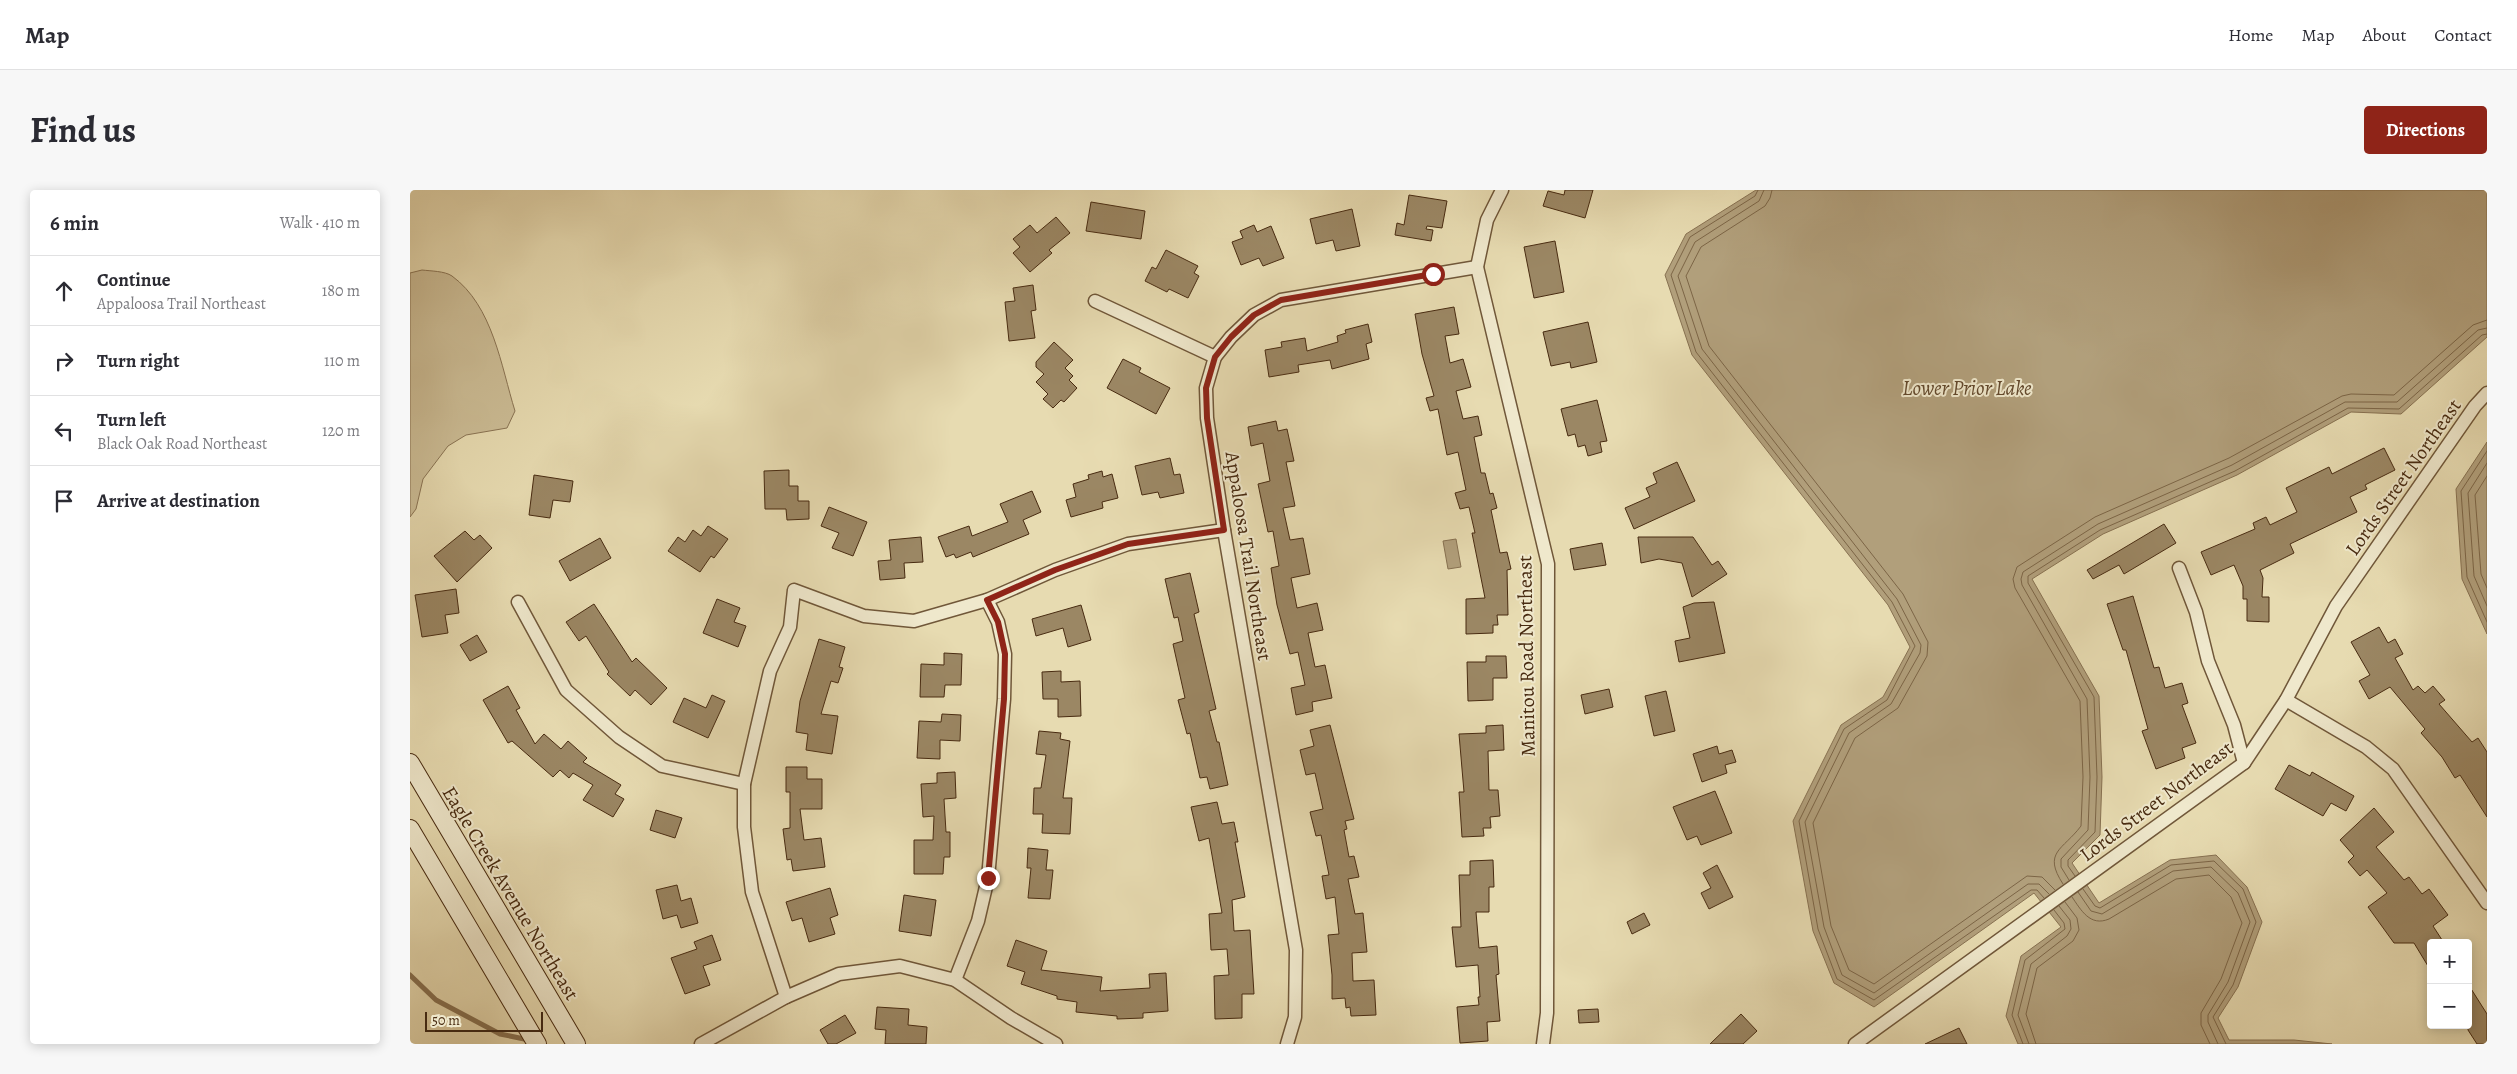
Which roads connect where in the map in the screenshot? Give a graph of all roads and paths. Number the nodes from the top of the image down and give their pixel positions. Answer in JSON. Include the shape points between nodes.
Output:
{"nodes":[{"id":1,"x":1502,"y":190,"type":"edge"},
{"id":2,"x":1477,"y":267,"type":"junction"},
{"id":3,"x":1095,"y":301,"type":"dead end"},
{"id":4,"x":1215,"y":357,"type":"junction"},
{"id":5,"x":2487,"y":393,"type":"edge"},
{"id":6,"x":1224,"y":530,"type":"junction"},
{"id":7,"x":2179,"y":568,"type":"dead end"},
{"id":8,"x":987,"y":600,"type":"junction"},
{"id":9,"x":518,"y":602,"type":"dead end"},
{"id":10,"x":2286,"y":700,"type":"junction"},
{"id":11,"x":410,"y":763,"type":"edge"},
{"id":12,"x":2244,"y":763,"type":"junction"},
{"id":13,"x":744,"y":784,"type":"junction"},
{"id":14,"x":410,"y":829,"type":"edge"},
{"id":15,"x":2487,"y":903,"type":"edge"},
{"id":16,"x":955,"y":980,"type":"junction"},
{"id":17,"x":786,"y":998,"type":"junction"},
{"id":18,"x":537,"y":1044,"type":"edge"},
{"id":19,"x":576,"y":1044,"type":"edge"},
{"id":20,"x":701,"y":1044,"type":"edge"},
{"id":21,"x":1056,"y":1044,"type":"edge"},
{"id":22,"x":1287,"y":1044,"type":"edge"},
{"id":23,"x":1543,"y":1044,"type":"edge"},
{"id":24,"x":1855,"y":1044,"type":"edge"}],
"edges":[{"from":1,"to":2,"type":"street","name":"Manitou Road Northeast","via":[[1487,220]]},
{"from":2,"to":4,"type":"street","name":"Appaloosa Trail Northeast","via":[[1281,300],[1254,315]]},
{"from":2,"to":23,"type":"street","name":"Manitou Road Northeast","via":[[1548,564],[1547,1013]]},
{"from":3,"to":4,"type":"street"},
{"from":4,"to":6,"type":"street","name":"Appaloosa Trail Northeast","via":[[1206,388],[1207,418]]},
{"from":5,"to":10,"type":"street","name":"Lords Street Northeast","via":[[2336,606]]},
{"from":6,"to":8,"type":"street","via":[[1128,544],[1055,570]]},
{"from":6,"to":22,"type":"street","name":"Appaloosa Trail Northeast","via":[[1296,950],[1295,1017]]},
{"from":7,"to":12,"type":"street","via":[[2196,612],[2208,662],[2234,725]]},
{"from":8,"to":13,"type":"street","via":[[914,621],[864,616],[794,590],[790,627],[770,670]]},
{"from":8,"to":16,"type":"street","via":[[998,622],[1005,654],[1004,699],[988,878],[978,921]]},
{"from":9,"to":13,"type":"street","via":[[566,690],[619,737],[662,766]]},
{"from":10,"to":12,"type":"street","name":"Lords Street Northeast"},
{"from":10,"to":15,"type":"street","via":[[2366,747],[2393,769]]},
{"from":11,"to":19,"type":"main road","name":"Eagle Creek Avenue Northeast"},
{"from":12,"to":24,"type":"street","name":"Lords Street Northeast"},
{"from":13,"to":17,"type":"street","via":[[744,828],[752,892]]},
{"from":14,"to":18,"type":"main road"},
{"from":16,"to":17,"type":"street","via":[[900,966],[838,974]]},
{"from":16,"to":21,"type":"street"},
{"from":17,"to":20,"type":"street"}]}
